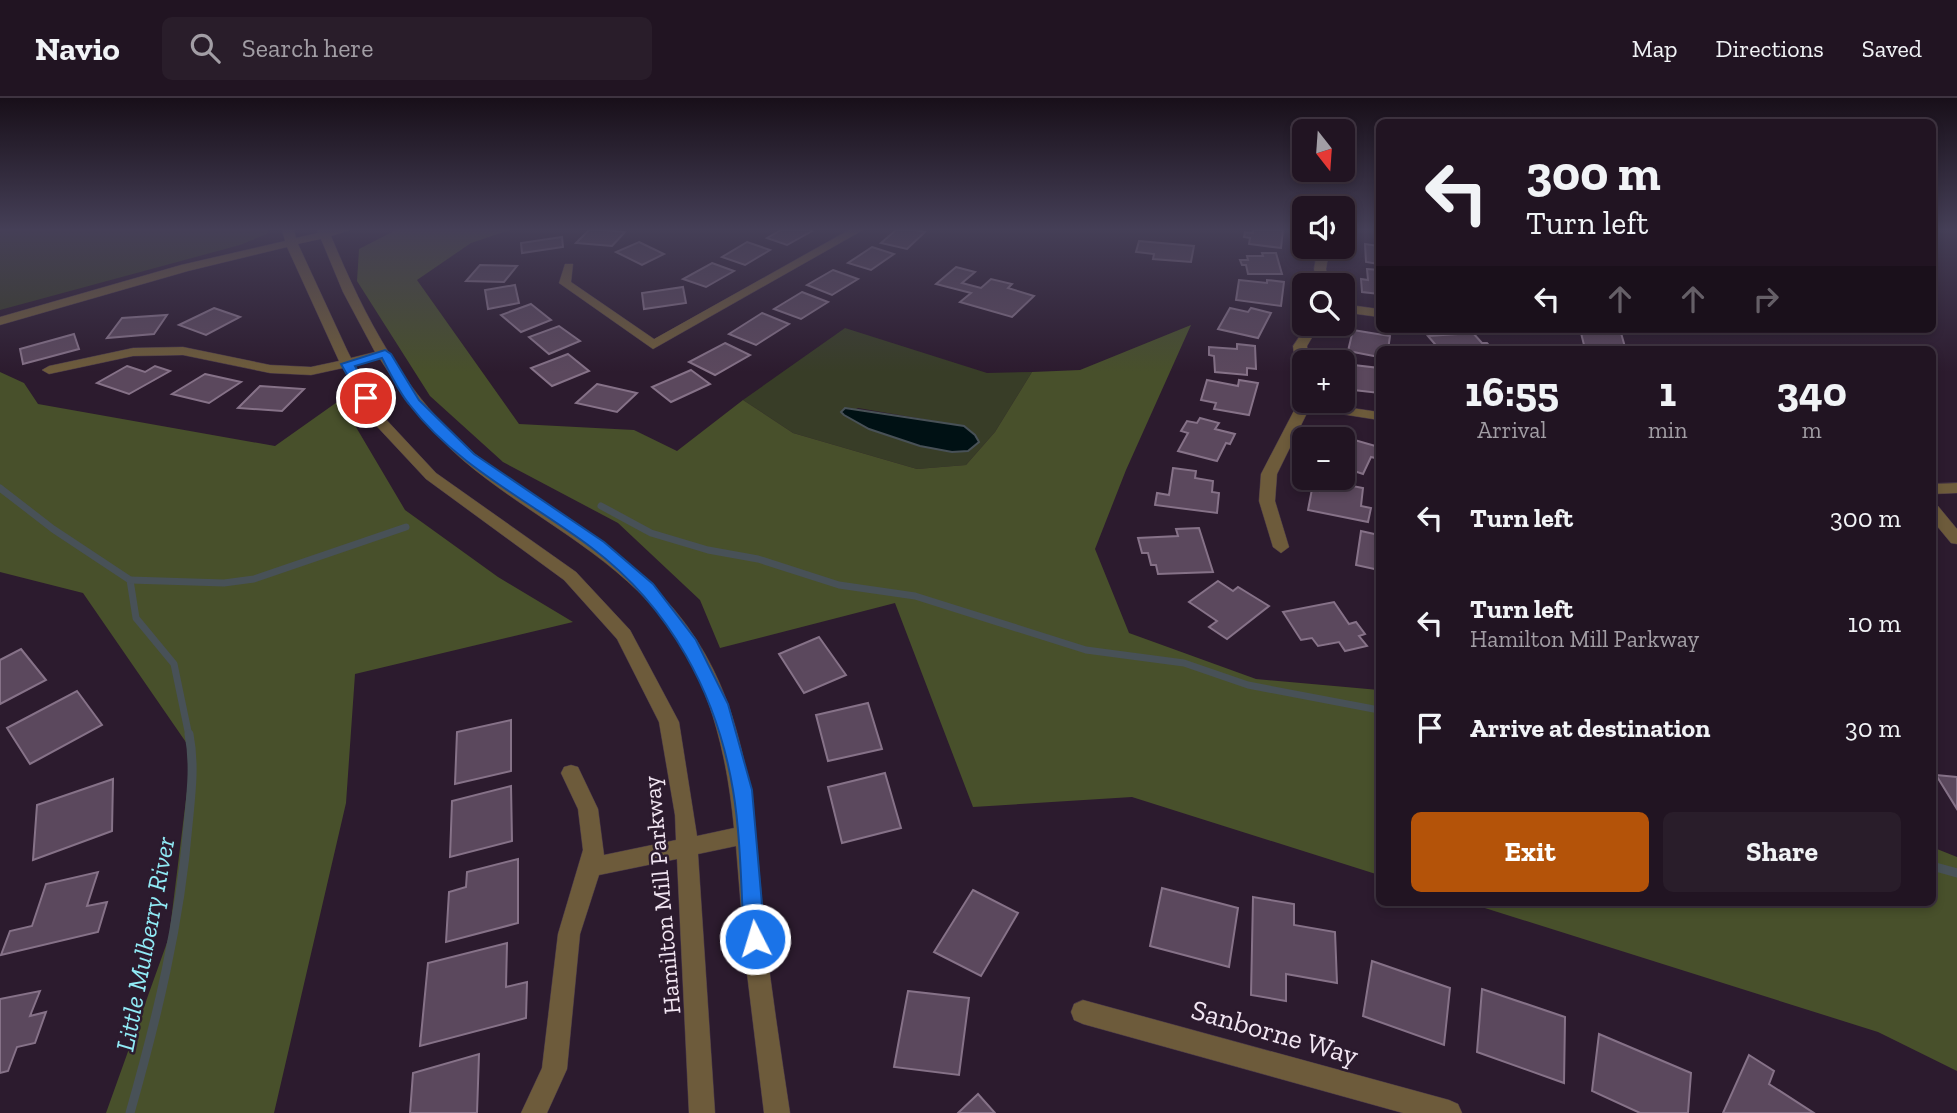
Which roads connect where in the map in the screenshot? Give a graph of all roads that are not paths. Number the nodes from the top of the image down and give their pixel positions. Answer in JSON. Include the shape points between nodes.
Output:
{"nodes":[{"id":1,"x":152,"y":277,"type":"edge"},
{"id":2,"x":308,"y":277,"type":"edge"},
{"id":3,"x":345,"y":277,"type":"edge"},
{"id":4,"x":566,"y":277,"type":"edge"},
{"id":5,"x":773,"y":277,"type":"edge"},
{"id":6,"x":1355,"y":310,"type":"edge"},
{"id":7,"x":1376,"y":313,"type":"edge"},
{"id":8,"x":0,"y":321,"type":"edge"},
{"id":9,"x":385,"y":354,"type":"junction"},
{"id":10,"x":347,"y":364,"type":"junction"},
{"id":11,"x":49,"y":370,"type":"dead end"},
{"id":12,"x":1355,"y":411,"type":"edge"},
{"id":13,"x":1301,"y":413,"type":"edge"},
{"id":14,"x":1376,"y":415,"type":"edge"},
{"id":15,"x":1957,"y":488,"type":"edge"},
{"id":16,"x":1936,"y":489,"type":"edge"},
{"id":17,"x":1936,"y":515,"type":"edge"},
{"id":18,"x":1957,"y":539,"type":"edge"},
{"id":19,"x":1281,"y":547,"type":"dead end"},
{"id":20,"x":571,"y":773,"type":"dead end"},
{"id":21,"x":746,"y":835,"type":"junction"},
{"id":22,"x":687,"y":847,"type":"junction"},
{"id":23,"x":590,"y":867,"type":"junction"},
{"id":24,"x":1083,"y":1012,"type":"dead end"},
{"id":25,"x":534,"y":1113,"type":"edge"},
{"id":26,"x":702,"y":1113,"type":"edge"},
{"id":27,"x":777,"y":1113,"type":"edge"},
{"id":28,"x":1449,"y":1113,"type":"edge"}],
"edges":[{"from":1,"to":8,"type":"street"},
{"from":2,"to":10,"type":"street","name":"Hamilton Mill Parkway"},
{"from":3,"to":9,"type":"street"},
{"from":4,"to":5,"type":"street","via":[[565,283],[653,345]]},
{"from":6,"to":7,"type":"street"},
{"from":9,"to":10,"type":"street"},
{"from":9,"to":21,"type":"street","via":[[414,402],[469,457],[599,545],[647,588],[690,644],[720,704],[742,790]]},
{"from":10,"to":11,"type":"street","via":[[311,371],[270,369],[183,351],[133,352]]},
{"from":10,"to":22,"type":"street","name":"Hamilton Mill Parkway","via":[[375,416],[430,476],[570,576],[624,635],[669,722]]},
{"from":12,"to":14,"type":"street"},
{"from":13,"to":19,"type":"street","via":[[1269,474],[1267,500]]},
{"from":15,"to":16,"type":"street"},
{"from":17,"to":18,"type":"street"},
{"from":20,"to":23,"type":"street","via":[[588,809],[594,850]]},
{"from":21,"to":22,"type":"street"},
{"from":21,"to":27,"type":"street"},
{"from":22,"to":23,"type":"street"},
{"from":22,"to":26,"type":"street","name":"Hamilton Mill Parkway"},
{"from":23,"to":25,"type":"street","via":[[569,934],[554,1069]]},
{"from":24,"to":28,"type":"street","name":"Sanborne Way"}]}
